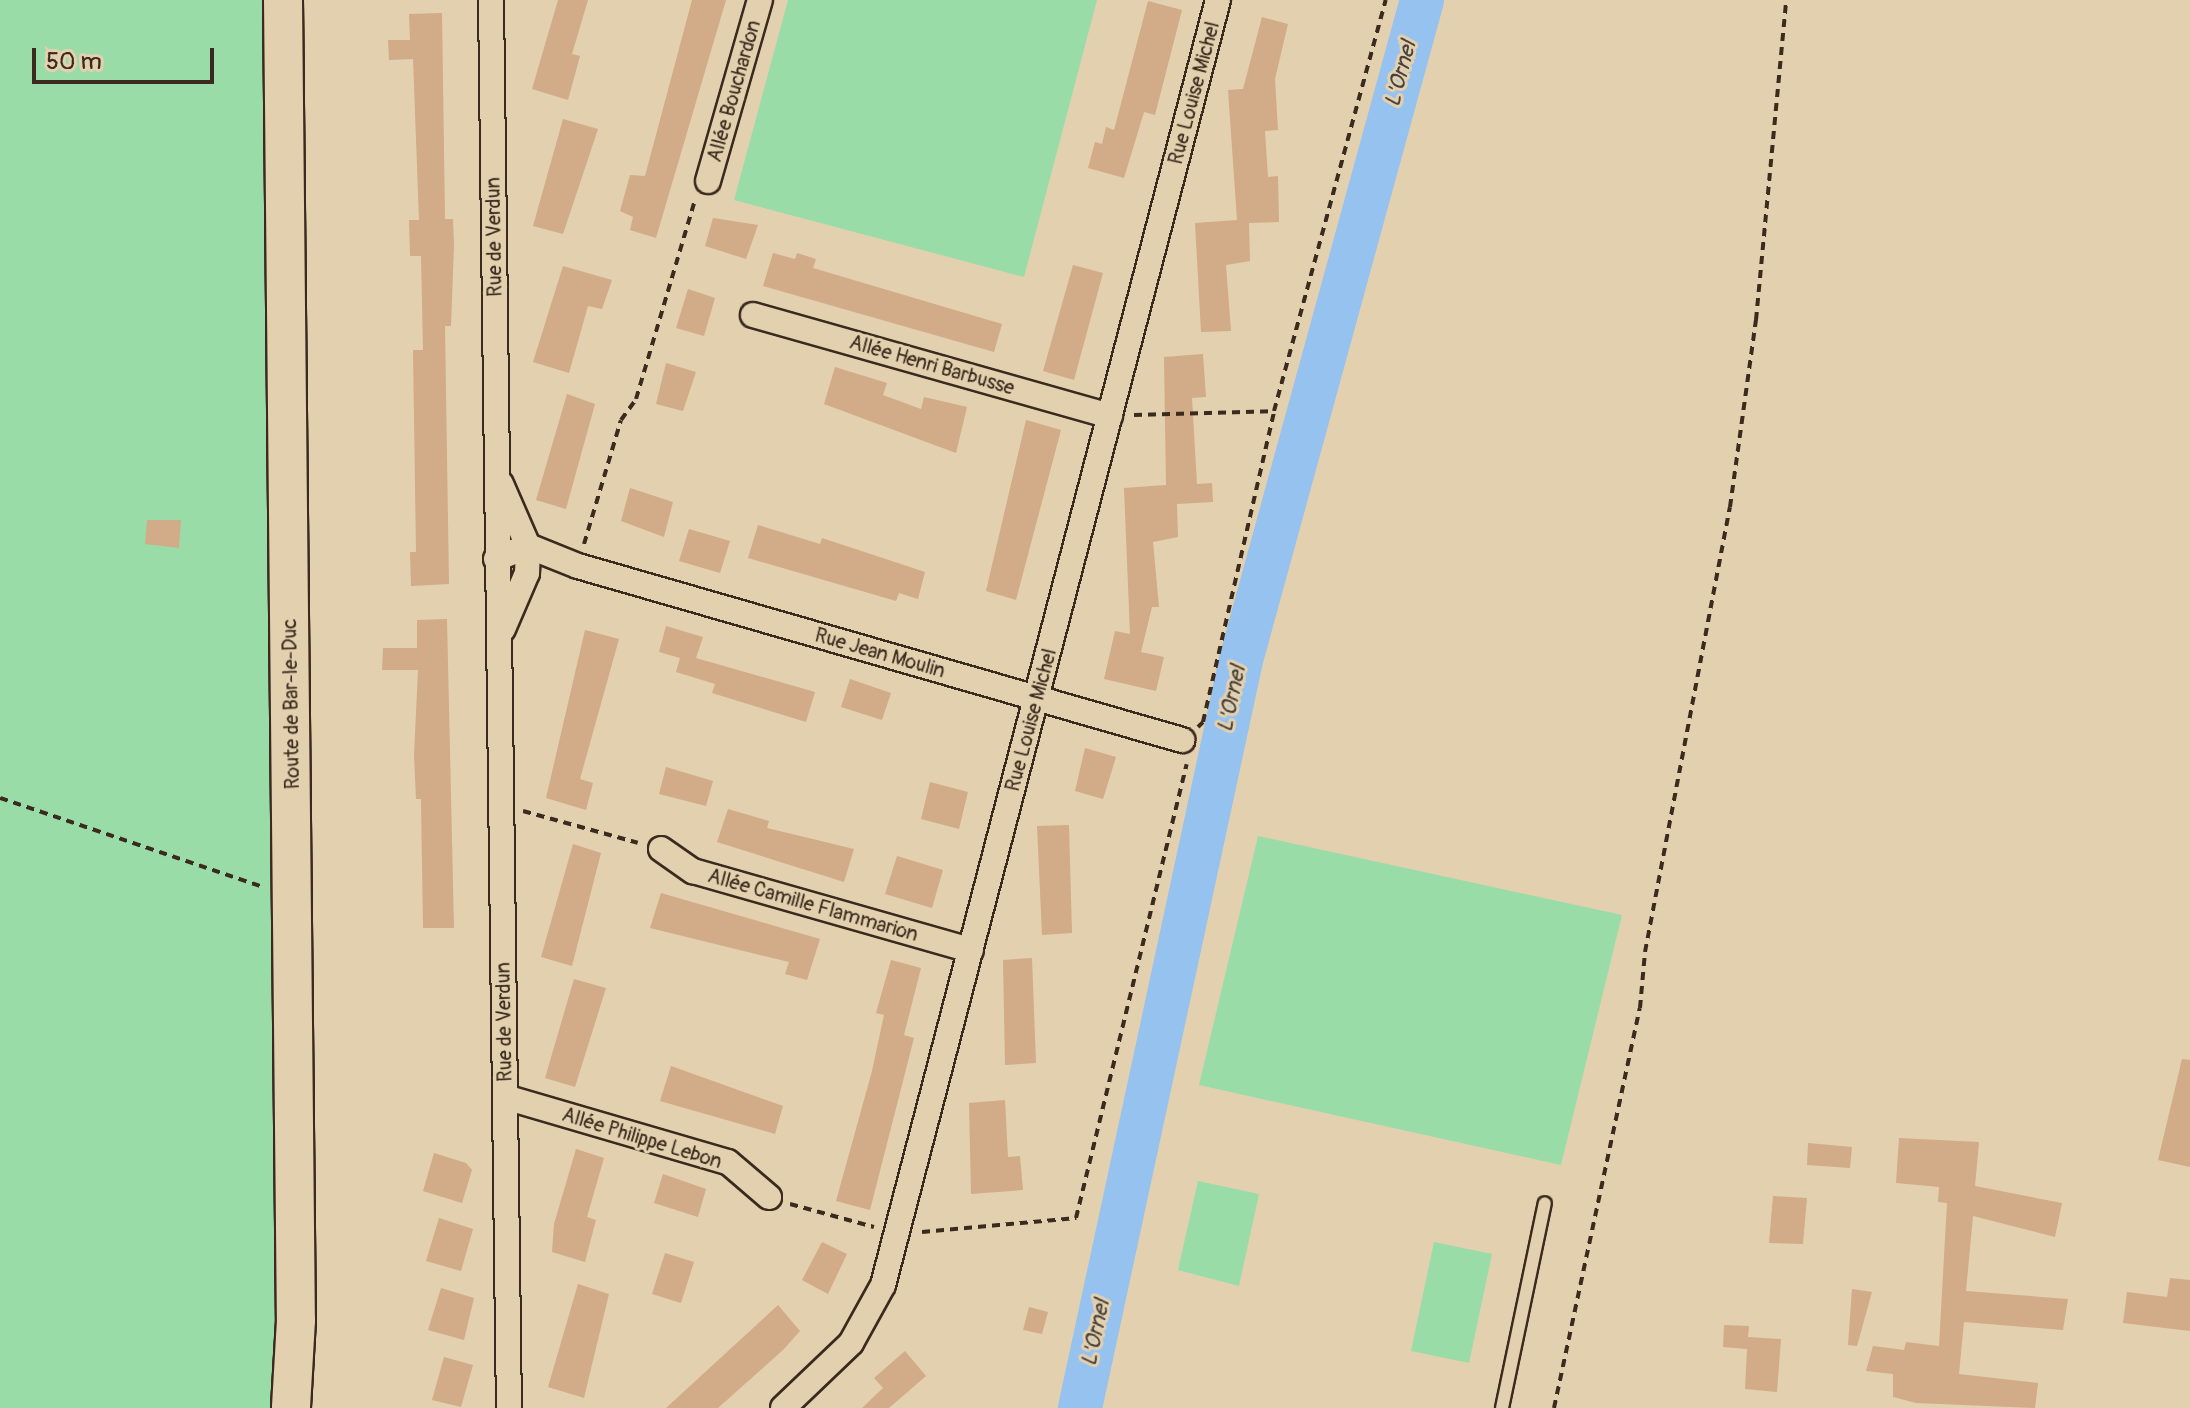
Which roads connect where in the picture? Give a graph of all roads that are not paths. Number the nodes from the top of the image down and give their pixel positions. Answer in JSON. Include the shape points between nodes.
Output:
{"nodes":[{"id":1,"x":283,"y":0,"type":"edge"},
{"id":2,"x":491,"y":0,"type":"edge"},
{"id":3,"x":760,"y":0,"type":"edge"},
{"id":4,"x":1218,"y":0,"type":"edge"},
{"id":5,"x":708,"y":181,"type":"road end"},
{"id":6,"x":753,"y":315,"type":"dead end"},
{"id":7,"x":1110,"y":416,"type":"junction"},
{"id":8,"x":497,"y":475,"type":"junction"},
{"id":9,"x":528,"y":546,"type":"junction"},
{"id":10,"x":496,"y":559,"type":"junction"},
{"id":11,"x":578,"y":566,"type":"junction"},
{"id":12,"x":527,"y":573,"type":"junction"},
{"id":13,"x":500,"y":636,"type":"junction"},
{"id":14,"x":1037,"y":698,"type":"junction"},
{"id":15,"x":1182,"y":740,"type":"road end"},
{"id":16,"x":661,"y":849,"type":"road end"},
{"id":17,"x":971,"y":950,"type":"junction"},
{"id":18,"x":505,"y":1097,"type":"junction"},
{"id":19,"x":769,"y":1197,"type":"road end"},
{"id":20,"x":1545,"y":1203,"type":"dead end"},
{"id":21,"x":291,"y":1408,"type":"edge"},
{"id":22,"x":509,"y":1408,"type":"edge"},
{"id":23,"x":783,"y":1408,"type":"edge"},
{"id":24,"x":1502,"y":1408,"type":"edge"}],
"edges":[{"from":1,"to":21,"type":"main road","name":"Route de Bar-le-Duc","via":[[294,897],[296,1320]]},
{"from":2,"to":8,"type":"street","name":"Rue de Verdun"},
{"from":3,"to":5,"type":"street","name":"Allée Bouchardon"},
{"from":4,"to":7,"type":"street","name":"Rue Louise Michel"},
{"from":6,"to":7,"type":"street","name":"Allée Henri Barbusse"},
{"from":7,"to":14,"type":"street","name":"Rue Louise Michel"},
{"from":8,"to":9,"type":"street","name":"Rue de Verdun"},
{"from":8,"to":10,"type":"street","name":"Rue de Verdun"},
{"from":9,"to":10,"type":"street"},
{"from":9,"to":11,"type":"street","name":"Rue Jean Moulin"},
{"from":9,"to":12,"type":"street","name":"Rue de Verdun"},
{"from":10,"to":12,"type":"street"},
{"from":10,"to":13,"type":"street","name":"Rue de Verdun"},
{"from":11,"to":12,"type":"street","name":"Rue Jean Moulin"},
{"from":11,"to":14,"type":"street","name":"Rue Jean Moulin"},
{"from":12,"to":13,"type":"street","name":"Rue de Verdun"},
{"from":13,"to":18,"type":"street","name":"Rue de Verdun"},
{"from":14,"to":15,"type":"street","name":"Rue Jean Moulin"},
{"from":14,"to":17,"type":"street","name":"Rue Louise Michel"},
{"from":16,"to":17,"type":"street","name":"Allée Camille Flammarion","via":[[693,871]]},
{"from":17,"to":23,"type":"street","name":"Rue Louise Michel","via":[[883,1285],[857,1334],[826,1371]]},
{"from":18,"to":19,"type":"street","name":"Allée Philippe Lebon","via":[[728,1162]]},
{"from":18,"to":22,"type":"street","name":"Rue de Verdun"},
{"from":20,"to":24,"type":"lane"}]}
